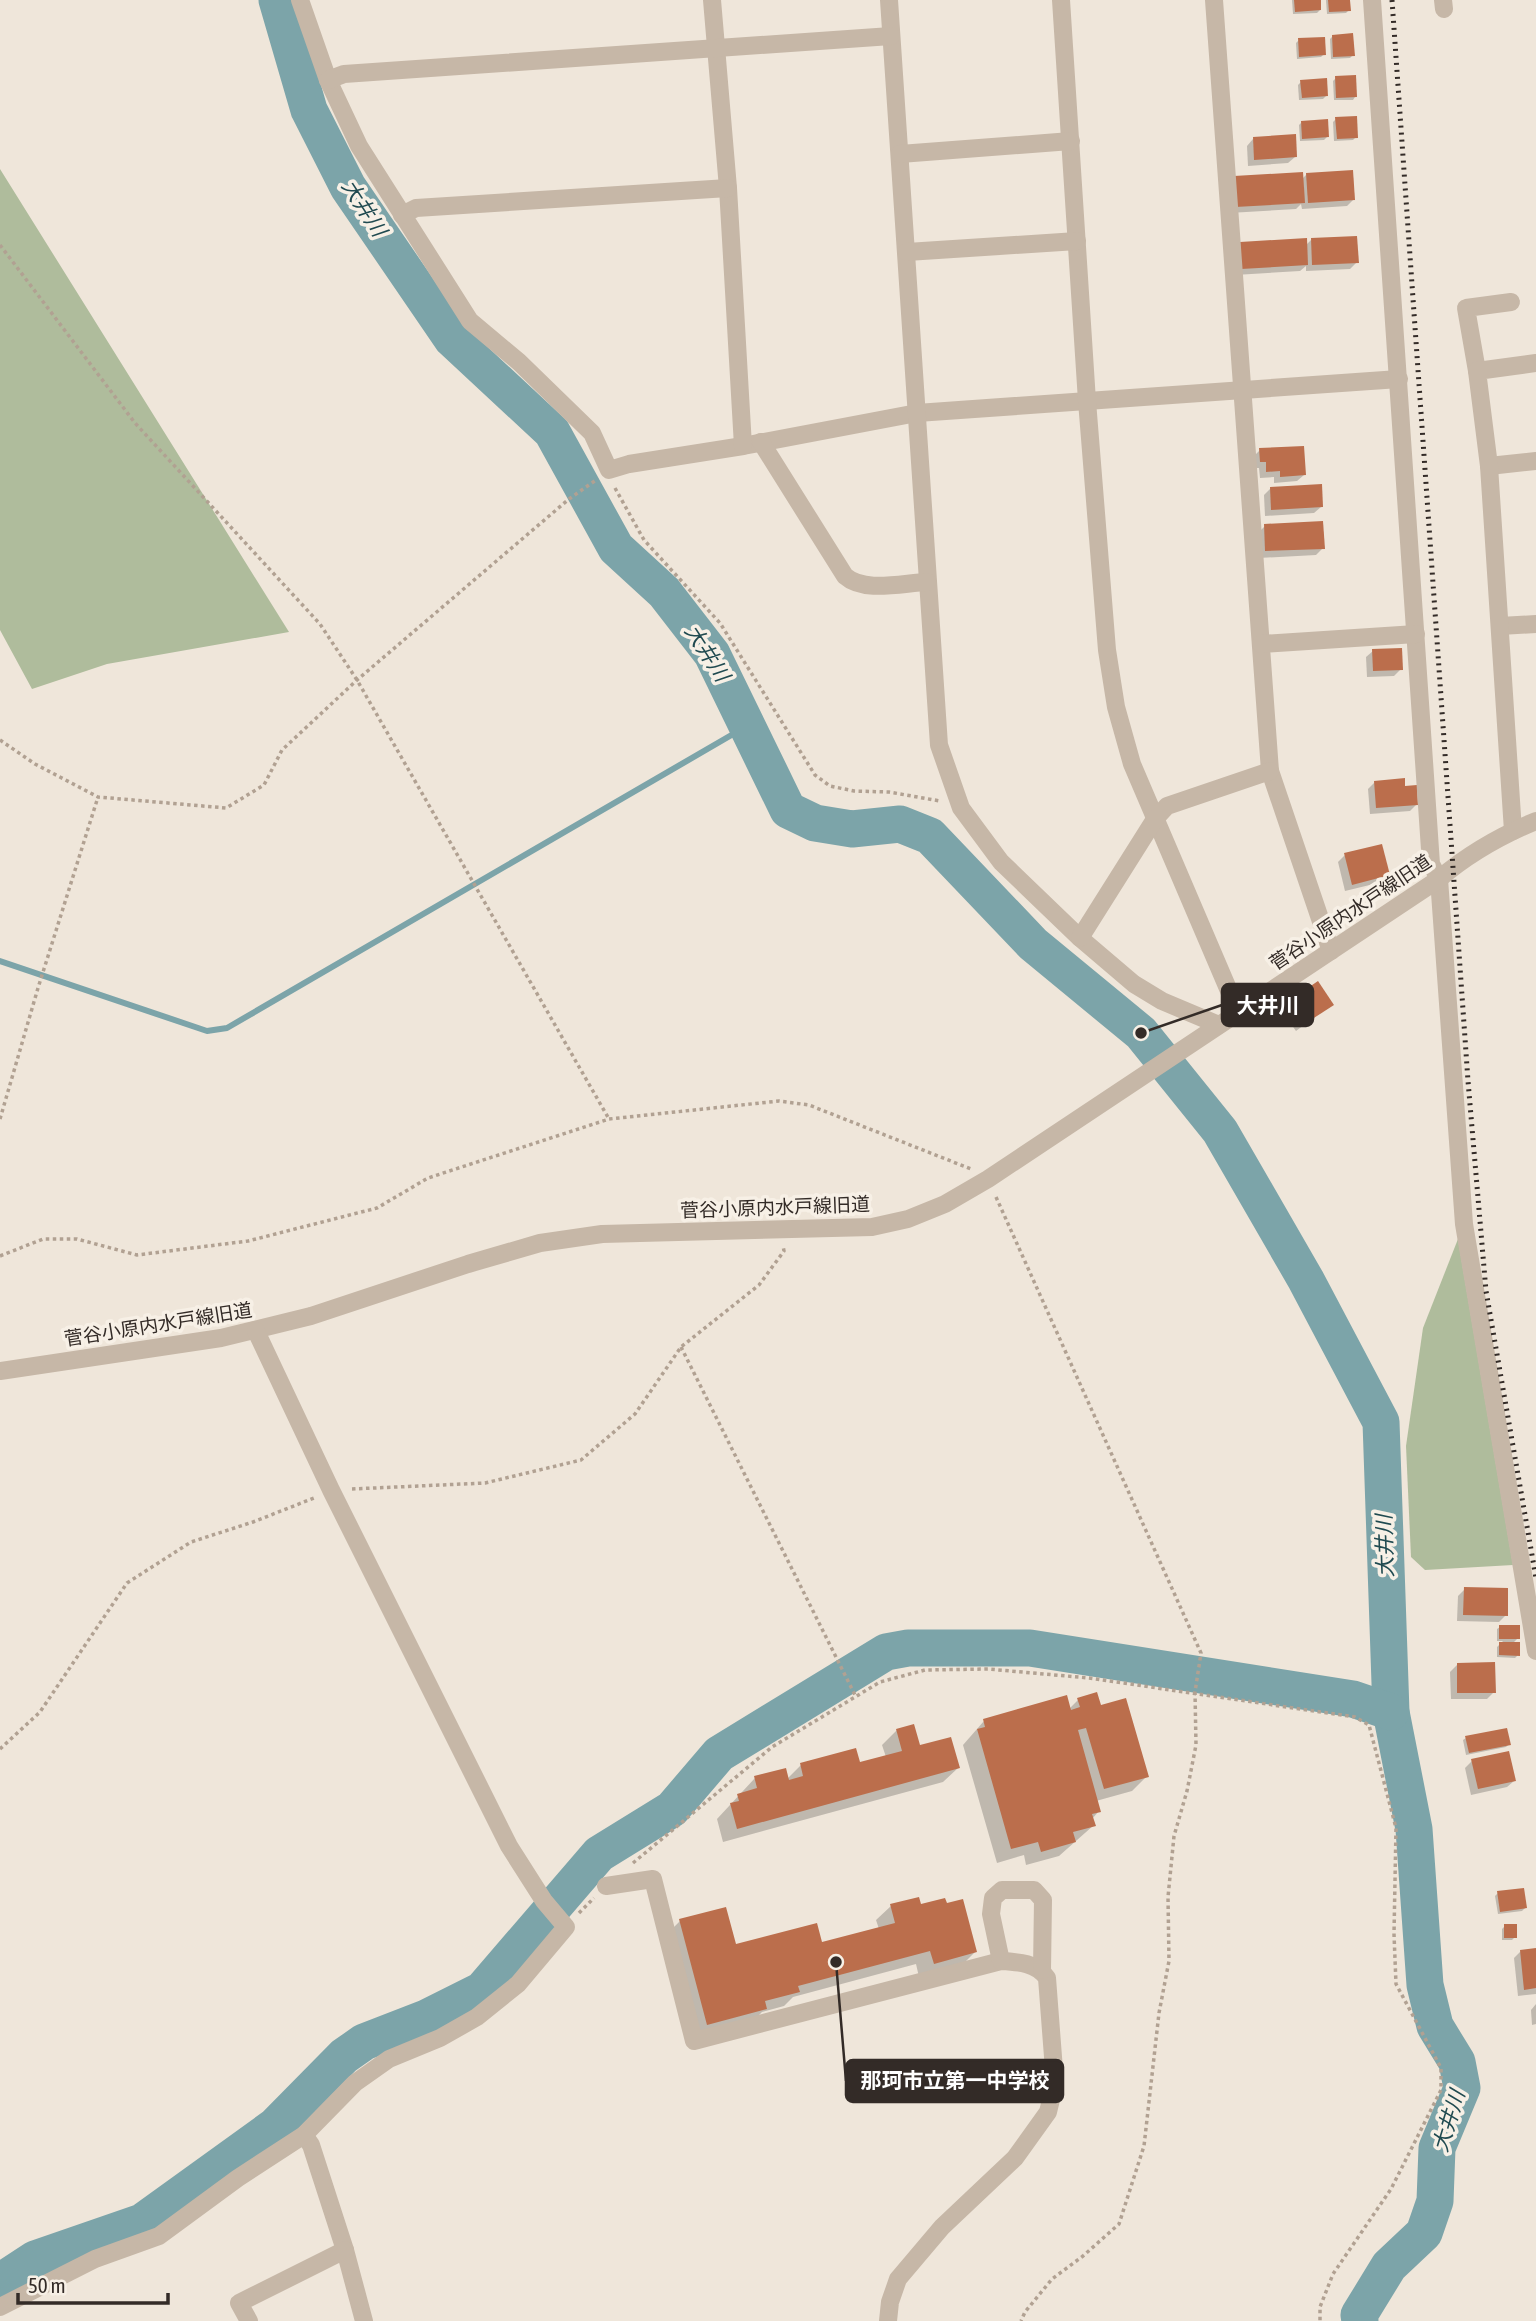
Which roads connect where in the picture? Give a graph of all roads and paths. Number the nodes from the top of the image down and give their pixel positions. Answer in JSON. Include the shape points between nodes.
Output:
{"nodes":[{"id":1,"x":300,"y":0,"type":"edge"},
{"id":2,"x":712,"y":0,"type":"edge"},
{"id":3,"x":889,"y":0,"type":"edge"},
{"id":4,"x":1061,"y":0,"type":"edge"},
{"id":5,"x":1214,"y":0,"type":"edge"},
{"id":6,"x":1372,"y":0,"type":"edge"},
{"id":7,"x":891,"y":36,"type":"junction"},
{"id":8,"x":716,"y":49,"type":"junction"},
{"id":9,"x":328,"y":80,"type":"junction"},
{"id":10,"x":1071,"y":141,"type":"junction"},
{"id":11,"x":900,"y":154,"type":"junction"},
{"id":12,"x":728,"y":188,"type":"junction"},
{"id":13,"x":402,"y":215,"type":"junction"},
{"id":14,"x":1077,"y":241,"type":"junction"},
{"id":15,"x":0,"y":245,"type":"edge"},
{"id":16,"x":907,"y":252,"type":"junction"},
{"id":17,"x":1511,"y":303,"type":"dead end"},
{"id":18,"x":1536,"y":363,"type":"edge"},
{"id":19,"x":1476,"y":371,"type":"junction"},
{"id":20,"x":1399,"y":379,"type":"junction"},
{"id":21,"x":1243,"y":390,"type":"junction"},
{"id":22,"x":1087,"y":401,"type":"junction"},
{"id":23,"x":917,"y":413,"type":"junction"},
{"id":24,"x":752,"y":444,"type":"junction"},
{"id":25,"x":1536,"y":461,"type":"edge"},
{"id":26,"x":1489,"y":466,"type":"junction"},
{"id":27,"x":603,"y":475,"type":"junction"},
{"id":28,"x":927,"y":582,"type":"junction"},
{"id":29,"x":1536,"y":624,"type":"edge"},
{"id":30,"x":1500,"y":626,"type":"junction"},
{"id":31,"x":1416,"y":634,"type":"junction"},
{"id":32,"x":1261,"y":644,"type":"junction"},
{"id":33,"x":357,"y":680,"type":"junction"},
{"id":34,"x":0,"y":740,"type":"edge"},
{"id":35,"x":1270,"y":771,"type":"junction"},
{"id":36,"x":98,"y":797,"type":"junction"},
{"id":37,"x":961,"y":808,"type":"junction"},
{"id":38,"x":1155,"y":819,"type":"junction"},
{"id":39,"x":1536,"y":821,"type":"edge"},
{"id":40,"x":1513,"y":831,"type":"junction"},
{"id":41,"x":1439,"y":880,"type":"junction"},
{"id":42,"x":1080,"y":938,"type":"junction"},
{"id":43,"x":1331,"y":951,"type":"junction"},
{"id":44,"x":1238,"y":1012,"type":"junction"},
{"id":45,"x":1219,"y":1025,"type":"junction"},
{"id":46,"x":0,"y":1119,"type":"edge"},
{"id":47,"x":609,"y":1119,"type":"junction"},
{"id":48,"x":988,"y":1179,"type":"junction"},
{"id":49,"x":781,"y":1230,"type":"junction"},
{"id":50,"x":0,"y":1256,"type":"edge"},
{"id":51,"x":256,"y":1331,"type":"junction"},
{"id":52,"x":681,"y":1347,"type":"junction"},
{"id":53,"x":0,"y":1371,"type":"edge"},
{"id":54,"x":331,"y":1490,"type":"junction"},
{"id":55,"x":1536,"y":1651,"type":"edge"},
{"id":56,"x":1195,"y":1692,"type":"junction"},
{"id":57,"x":856,"y":1697,"type":"junction"},
{"id":58,"x":0,"y":1749,"type":"edge"},
{"id":59,"x":606,"y":1886,"type":"junction"},
{"id":60,"x":562,"y":1923,"type":"junction"},
{"id":61,"x":1001,"y":1961,"type":"junction"},
{"id":62,"x":1042,"y":1970,"type":"junction"},
{"id":63,"x":304,"y":2135,"type":"junction"},
{"id":64,"x":345,"y":2250,"type":"junction"},
{"id":65,"x":0,"y":2307,"type":"edge"},
{"id":66,"x":249,"y":2321,"type":"edge"},
{"id":67,"x":364,"y":2321,"type":"edge"},
{"id":68,"x":888,"y":2321,"type":"edge"},
{"id":69,"x":1021,"y":2321,"type":"edge"},
{"id":70,"x":1320,"y":2321,"type":"edge"}],
"edges":[{"from":1,"to":9,"type":"street"},
{"from":2,"to":8,"type":"street"},
{"from":3,"to":7,"type":"street"},
{"from":4,"to":10,"type":"street"},
{"from":5,"to":21,"type":"street"},
{"from":6,"to":20,"type":"street"},
{"from":7,"to":8,"type":"street"},
{"from":7,"to":11,"type":"street"},
{"from":8,"to":9,"type":"street","via":[[344,74]]},
{"from":8,"to":12,"type":"street"},
{"from":9,"to":13,"type":"street","via":[[359,146]]},
{"from":10,"to":11,"type":"street"},
{"from":10,"to":14,"type":"street"},
{"from":11,"to":16,"type":"street"},
{"from":12,"to":13,"type":"street","via":[[416,208]]},
{"from":12,"to":24,"type":"street"},
{"from":13,"to":27,"type":"street","via":[[470,321],[592,433]]},
{"from":14,"to":16,"type":"street"},
{"from":14,"to":22,"type":"street"},
{"from":15,"to":33,"type":"path","via":[[135,423],[320,624]]},
{"from":16,"to":23,"type":"street"},
{"from":17,"to":19,"type":"street","via":[[1466,308]]},
{"from":18,"to":19,"type":"street"},
{"from":19,"to":26,"type":"street"},
{"from":20,"to":21,"type":"street"},
{"from":20,"to":31,"type":"street"},
{"from":21,"to":22,"type":"street"},
{"from":21,"to":32,"type":"street"},
{"from":22,"to":23,"type":"street"},
{"from":22,"to":38,"type":"street","via":[[1107,650],[1116,708]]},
{"from":23,"to":24,"type":"street"},
{"from":23,"to":28,"type":"street"},
{"from":24,"to":27,"type":"street","via":[[629,464]]},
{"from":24,"to":28,"type":"street","via":[[852,582]]},
{"from":25,"to":26,"type":"street"},
{"from":26,"to":30,"type":"street"},
{"from":27,"to":33,"type":"path"},
{"from":27,"to":37,"type":"path","via":[[644,540],[720,623],[815,775],[830,786],[854,792],[929,797]]},
{"from":28,"to":37,"type":"street","via":[[940,745]]},
{"from":29,"to":30,"type":"street"},
{"from":30,"to":40,"type":"street"},
{"from":31,"to":32,"type":"street"},
{"from":31,"to":41,"type":"street","via":[[1431,864]]},
{"from":32,"to":35,"type":"street"},
{"from":33,"to":36,"type":"path","via":[[282,750],[264,785],[226,808]]},
{"from":33,"to":47,"type":"path"},
{"from":34,"to":36,"type":"path"},
{"from":35,"to":38,"type":"street","via":[[1167,806]]},
{"from":35,"to":43,"type":"street"},
{"from":36,"to":46,"type":"path"},
{"from":37,"to":42,"type":"street","via":[[1001,862]]},
{"from":38,"to":42,"type":"street"},
{"from":38,"to":44,"type":"street"},
{"from":39,"to":40,"type":"street","name":"菅谷小原内水戸線旧道"},
{"from":40,"to":41,"type":"street","name":"菅谷小原内水戸線旧道"},
{"from":41,"to":43,"type":"street","name":"菅谷小原内水戸線旧道"},
{"from":41,"to":55,"type":"street","via":[[1464,1224]]},
{"from":42,"to":45,"type":"street","via":[[1134,984]]},
{"from":43,"to":44,"type":"street","name":"菅谷小原内水戸線旧道"},
{"from":44,"to":45,"type":"street","name":"菅谷小原内水戸線旧道"},
{"from":45,"to":48,"type":"street","name":"菅谷小原内水戸線旧道"},
{"from":47,"to":48,"type":"path","via":[[779,1101],[809,1105],[978,1171]]},
{"from":47,"to":50,"type":"path","via":[[428,1178],[377,1208],[248,1241],[137,1255],[77,1239],[43,1239]]},
{"from":48,"to":49,"type":"street","name":"菅谷小原内水戸線旧道","via":[[908,1219],[872,1227]]},
{"from":48,"to":56,"type":"path","via":[[1201,1653]]},
{"from":49,"to":51,"type":"street","name":"菅谷小原内水戸線旧道","via":[[602,1234],[540,1243]]},
{"from":49,"to":52,"type":"path","via":[[784,1251],[759,1285]]},
{"from":51,"to":53,"type":"street","name":"菅谷小原内水戸線旧道"},
{"from":51,"to":54,"type":"street"},
{"from":52,"to":54,"type":"path","via":[[635,1414],[581,1460],[485,1483]]},
{"from":52,"to":57,"type":"path"},
{"from":54,"to":58,"type":"path","via":[[191,1542],[127,1583],[40,1712]]},
{"from":54,"to":60,"type":"street","via":[[509,1846]]},
{"from":56,"to":57,"type":"path","via":[[1013,1671],[925,1670],[880,1682]]},
{"from":56,"to":69,"type":"path","via":[[1196,1745],[1174,1836],[1168,1897],[1169,1961],[1158,2013],[1144,2146],[1118,2224],[1052,2279]]},
{"from":56,"to":70,"type":"path","via":[[1355,1717],[1369,1725],[1396,1828],[1396,1984],[1441,2068],[1441,2090],[1391,2189],[1333,2274],[1320,2306]]},
{"from":57,"to":59,"type":"path","via":[[772,1747]]},
{"from":59,"to":60,"type":"path"},
{"from":59,"to":61,"type":"street","via":[[653,1879],[694,2042]]},
{"from":60,"to":63,"type":"street","via":[[518,1984],[477,2017],[389,2059],[355,2083]]},
{"from":61,"to":62,"type":"street"},
{"from":61,"to":62,"type":"street","via":[[991,1914],[993,1898],[1003,1889],[1034,1890],[1042,1900]]},
{"from":62,"to":68,"type":"street","via":[[1047,1978],[1055,2083],[1048,2112],[1015,2158],[942,2227],[898,2279]]},
{"from":63,"to":64,"type":"street"},
{"from":63,"to":65,"type":"street","via":[[159,2236],[95,2259]]},
{"from":64,"to":66,"type":"street","via":[[239,2302]]},
{"from":64,"to":67,"type":"street"}]}
